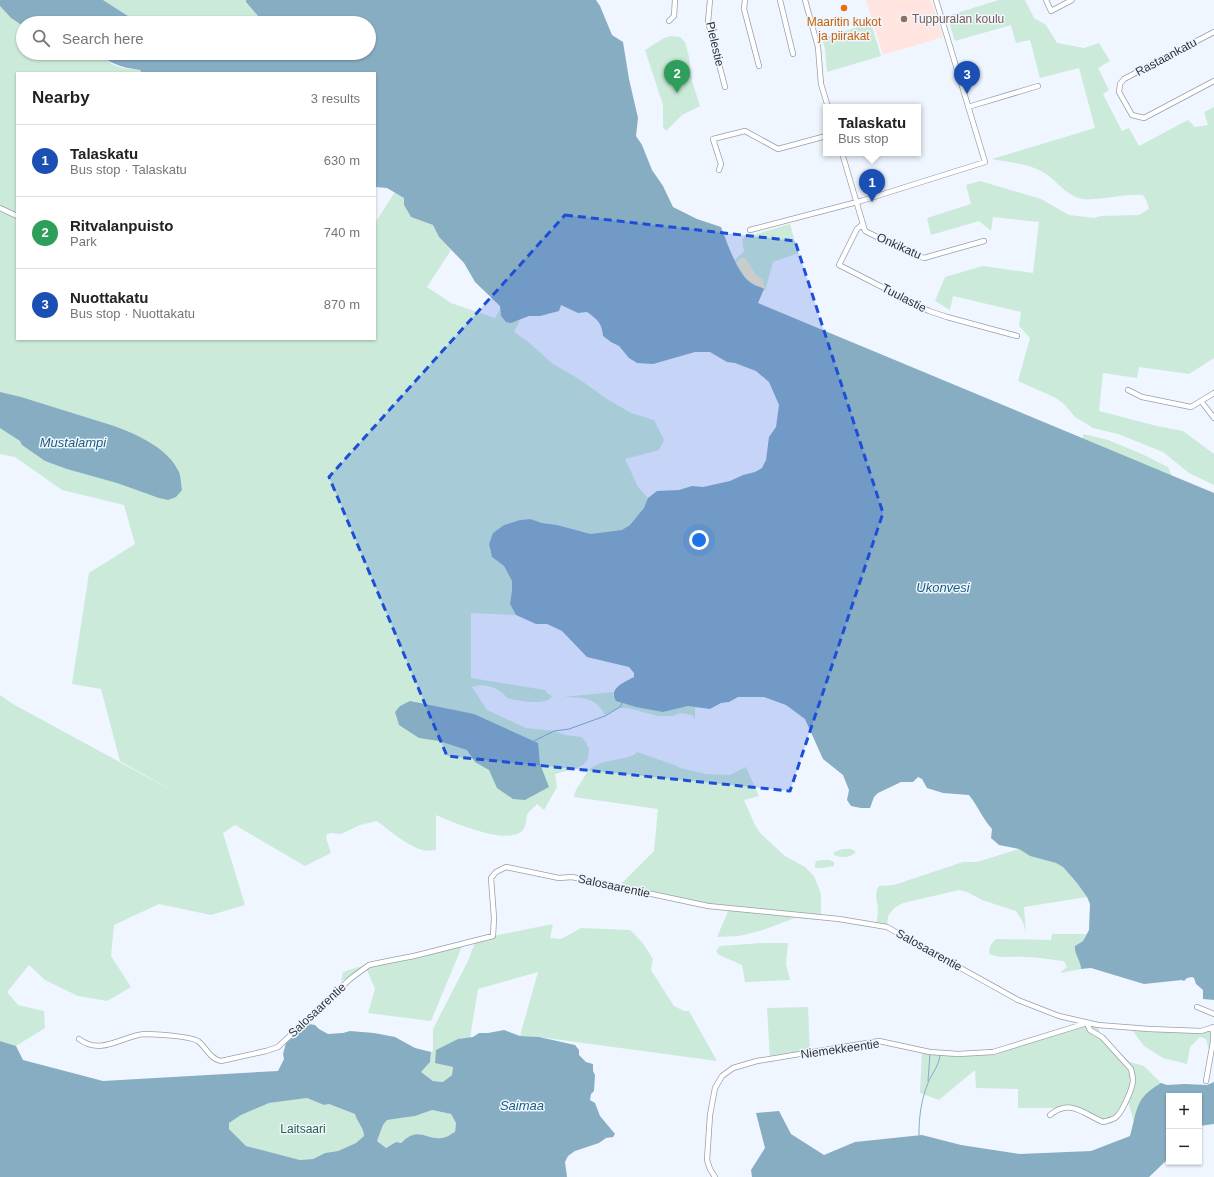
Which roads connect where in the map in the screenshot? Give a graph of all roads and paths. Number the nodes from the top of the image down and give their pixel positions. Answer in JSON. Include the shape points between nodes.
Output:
{"nodes":[{"id":1,"x":675,"y":0,"type":"edge"},
{"id":2,"x":710,"y":0,"type":"edge"},
{"id":3,"x":745,"y":0,"type":"edge"},
{"id":4,"x":780,"y":0,"type":"edge"},
{"id":5,"x":805,"y":0,"type":"edge"},
{"id":6,"x":936,"y":0,"type":"edge"},
{"id":7,"x":1046,"y":0,"type":"edge"},
{"id":8,"x":1072,"y":0,"type":"edge"},
{"id":9,"x":669,"y":21,"type":"dead end"},
{"id":10,"x":1214,"y":32,"type":"edge"},
{"id":11,"x":793,"y":54,"type":"dead end"},
{"id":12,"x":759,"y":66,"type":"dead end"},
{"id":13,"x":1214,"y":81,"type":"edge"},
{"id":14,"x":725,"y":86,"type":"dead end"},
{"id":15,"x":1038,"y":86,"type":"dead end"},
{"id":16,"x":827,"y":104,"type":"edge"},
{"id":17,"x":968,"y":107,"type":"junction"},
{"id":18,"x":823,"y":137,"type":"edge"},
{"id":19,"x":843,"y":156,"type":"edge"},
{"id":20,"x":719,"y":170,"type":"dead end"},
{"id":21,"x":857,"y":202,"type":"junction"},
{"id":22,"x":0,"y":208,"type":"edge"},
{"id":23,"x":16,"y":216,"type":"edge"},
{"id":24,"x":863,"y":224,"type":"junction"},
{"id":25,"x":750,"y":230,"type":"dead end"},
{"id":26,"x":984,"y":241,"type":"dead end"},
{"id":27,"x":1017,"y":336,"type":"dead end"},
{"id":28,"x":1128,"y":390,"type":"dead end"},
{"id":29,"x":1214,"y":393,"type":"edge"},
{"id":30,"x":1201,"y":401,"type":"junction"},
{"id":31,"x":1214,"y":418,"type":"edge"},
{"id":32,"x":1197,"y":1007,"type":"dead end"},
{"id":33,"x":1214,"y":1014,"type":"edge"},
{"id":34,"x":1087,"y":1022,"type":"junction"},
{"id":35,"x":1213,"y":1027,"type":"edge"},
{"id":36,"x":79,"y":1039,"type":"dead end"},
{"id":37,"x":1206,"y":1081,"type":"dead end"},
{"id":38,"x":1050,"y":1115,"type":"dead end"},
{"id":39,"x":716,"y":1177,"type":"edge"}],
"edges":[{"from":1,"to":9,"type":"street","via":[[674,16]]},
{"from":2,"to":14,"type":"street","name":"Pielestie","via":[[708,22]]},
{"from":3,"to":12,"type":"street","via":[[744,9]]},
{"from":4,"to":11,"type":"street"},
{"from":5,"to":16,"type":"street","via":[[818,47],[821,84]]},
{"from":6,"to":17,"type":"street"},
{"from":7,"to":8,"type":"street","via":[[1051,11]]},
{"from":10,"to":13,"type":"street","name":"Rastaankatu","via":[[1124,79],[1119,92],[1132,115],[1144,118]]},
{"from":15,"to":17,"type":"street"},
{"from":17,"to":21,"type":"street","via":[[985,162]]},
{"from":18,"to":20,"type":"street","via":[[778,150],[744,131],[713,139],[721,164]]},
{"from":19,"to":21,"type":"street"},
{"from":21,"to":24,"type":"street"},
{"from":21,"to":25,"type":"street"},
{"from":22,"to":23,"type":"street"},
{"from":24,"to":26,"type":"street","name":"Onkikatu","via":[[865,231],[924,258]]},
{"from":24,"to":27,"type":"street","name":"Tuulastie","via":[[857,229],[839,265],[929,311]]},
{"from":28,"to":30,"type":"street","via":[[1142,397],[1182,406],[1191,407]]},
{"from":29,"to":30,"type":"street"},
{"from":30,"to":31,"type":"street"},
{"from":32,"to":33,"type":"street"},
{"from":34,"to":35,"type":"street","name":"Salosaarentie","via":[[1098,1025],[1201,1031]]},
{"from":34,"to":36,"type":"street","name":"Salosaarentie","via":[[1059,1016],[1018,1000],[887,927],[839,919],[708,906],[572,877],[559,878],[506,867],[496,872],[492,878],[493,936],[370,966],[350,979],[282,1044],[270,1050],[220,1061],[213,1058],[199,1042],[186,1037],[145,1034],[102,1046],[88,1044]]},
{"from":34,"to":38,"type":"street","via":[[1090,1030],[1102,1037],[1130,1069],[1133,1075],[1130,1092],[1120,1112],[1109,1121],[1103,1122],[1084,1112],[1067,1108],[1059,1109]]},
{"from":34,"to":39,"type":"street","name":"Niemekkeentie","via":[[993,1052],[958,1054],[924,1051],[879,1041],[757,1061],[733,1068],[722,1076],[715,1088],[710,1115],[707,1160],[710,1170]]},
{"from":35,"to":37,"type":"street"}]}
